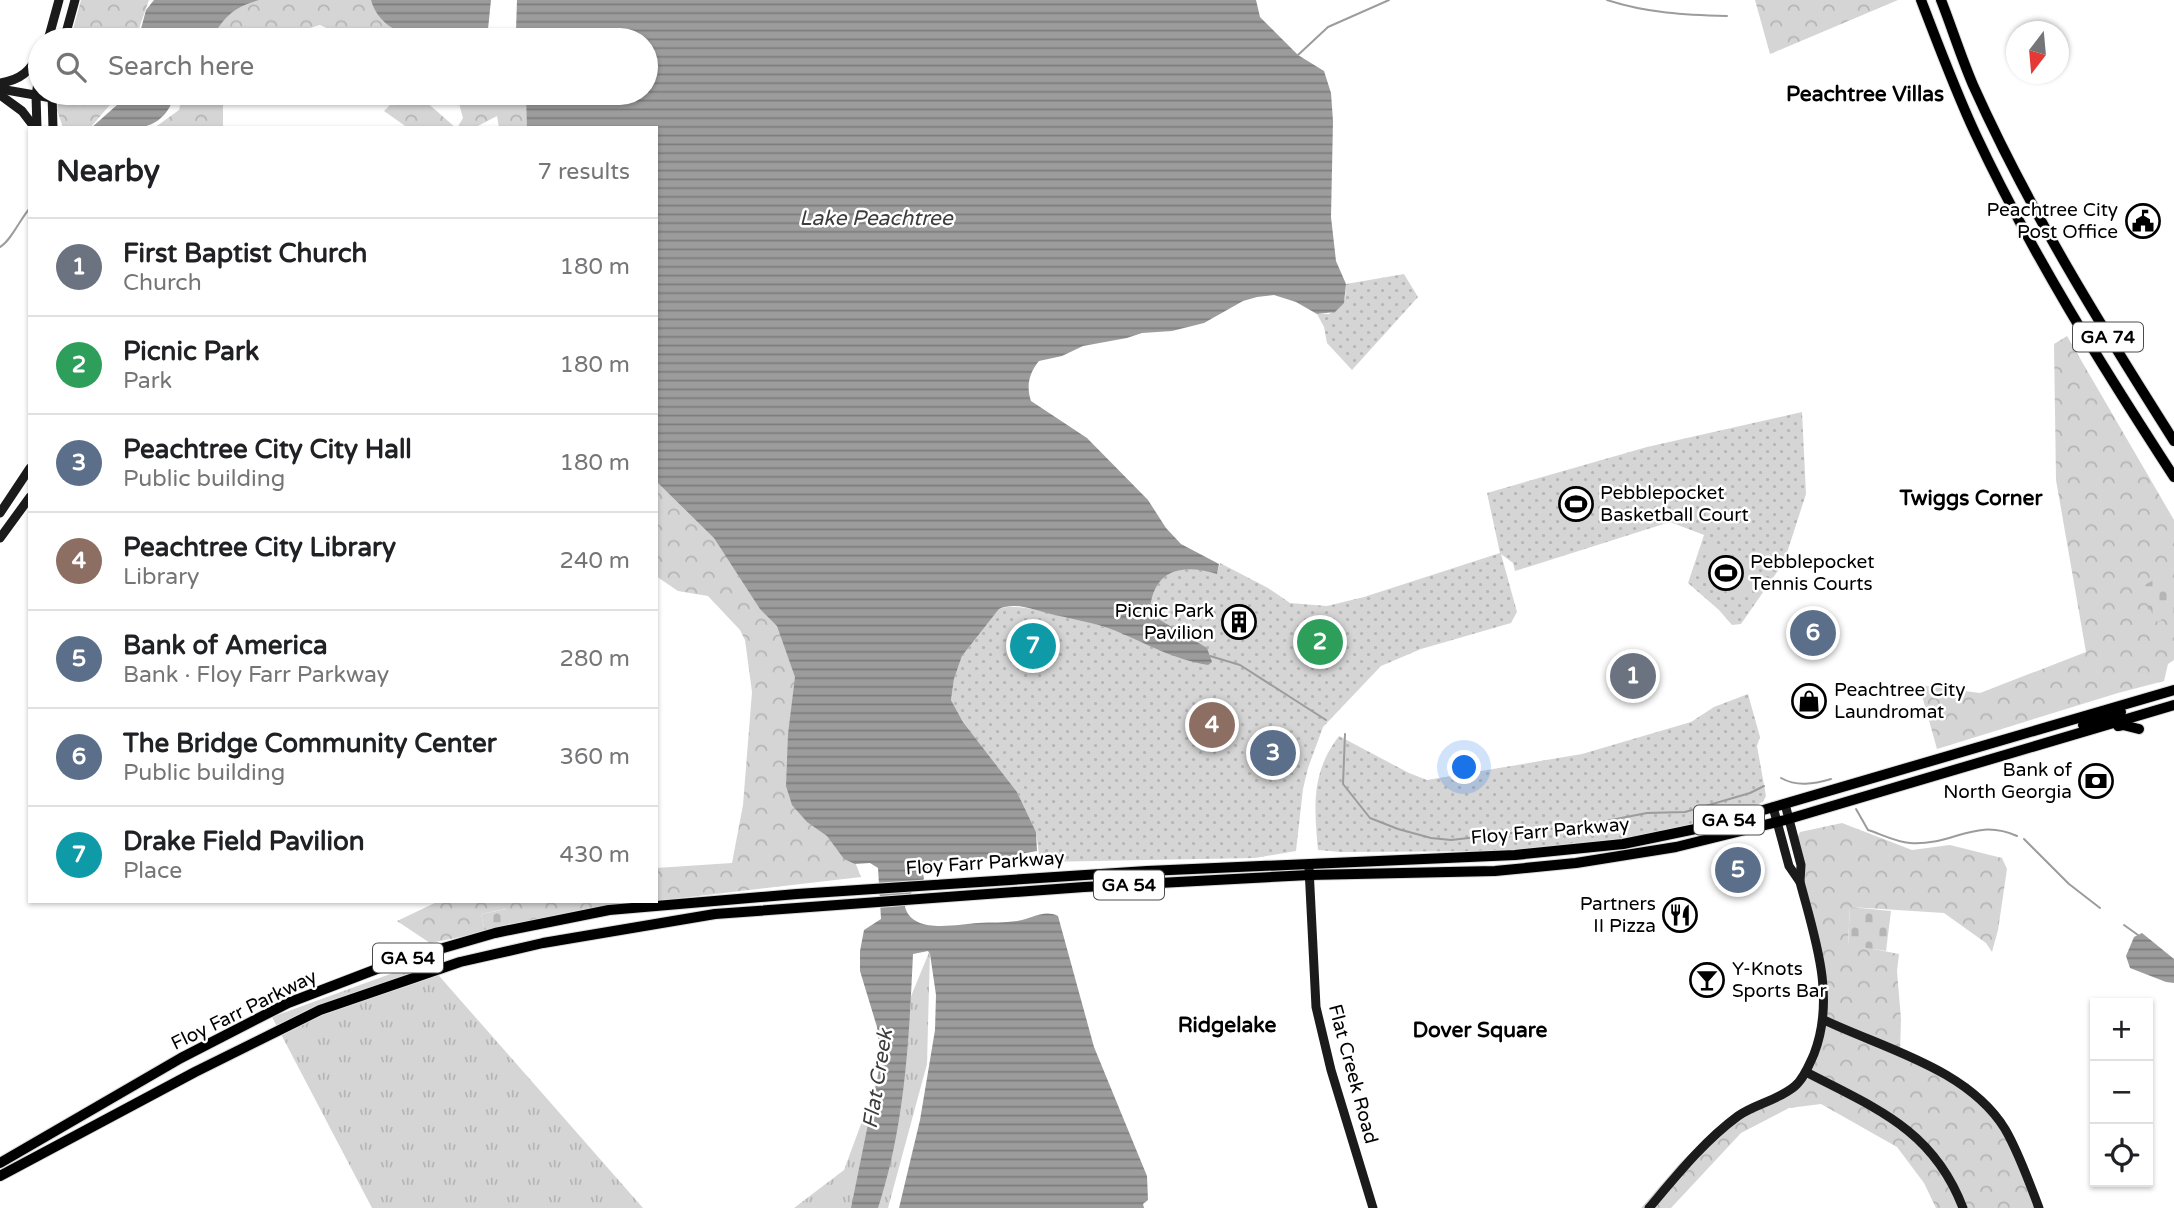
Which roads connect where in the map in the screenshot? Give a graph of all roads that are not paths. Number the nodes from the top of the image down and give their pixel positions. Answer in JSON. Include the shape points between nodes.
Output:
{"nodes":[{"id":1,"x":60,"y":0,"type":"edge"},
{"id":2,"x":75,"y":0,"type":"edge"},
{"id":3,"x":1921,"y":0,"type":"edge"},
{"id":4,"x":1941,"y":0,"type":"edge"},
{"id":5,"x":51,"y":28,"type":"edge"},
{"id":6,"x":67,"y":28,"type":"edge"},
{"id":7,"x":28,"y":71,"type":"edge"},
{"id":8,"x":0,"y":83,"type":"edge"},
{"id":9,"x":0,"y":89,"type":"edge"},
{"id":10,"x":28,"y":94,"type":"edge"},
{"id":11,"x":0,"y":95,"type":"edge"},
{"id":12,"x":36,"y":105,"type":"edge"},
{"id":13,"x":52,"y":105,"type":"edge"},
{"id":14,"x":34,"y":126,"type":"edge"},
{"id":15,"x":36,"y":126,"type":"edge"},
{"id":16,"x":53,"y":126,"type":"edge"},
{"id":17,"x":2174,"y":441,"type":"edge"},
{"id":18,"x":28,"y":471,"type":"edge"},
{"id":19,"x":2174,"y":477,"type":"edge"},
{"id":20,"x":28,"y":500,"type":"edge"},
{"id":21,"x":0,"y":513,"type":"edge"},
{"id":22,"x":0,"y":538,"type":"edge"},
{"id":23,"x":2174,"y":692,"type":"edge"},
{"id":24,"x":2120,"y":705,"type":"junction"},
{"id":25,"x":2174,"y":705,"type":"edge"},
{"id":26,"x":2135,"y":717,"type":"junction"},
{"id":27,"x":2059,"y":739,"type":"junction"},
{"id":28,"x":1779,"y":805,"type":"junction"},
{"id":29,"x":1783,"y":820,"type":"junction"},
{"id":30,"x":1309,"y":869,"type":"junction"},
{"id":31,"x":1824,"y":1020,"type":"junction"},
{"id":32,"x":1806,"y":1072,"type":"junction"},
{"id":33,"x":0,"y":1163,"type":"edge"},
{"id":34,"x":0,"y":1177,"type":"edge"},
{"id":35,"x":1373,"y":1208,"type":"edge"},
{"id":36,"x":1649,"y":1208,"type":"edge"},
{"id":37,"x":1963,"y":1208,"type":"edge"},
{"id":38,"x":2039,"y":1208,"type":"edge"}],
"edges":[{"from":1,"to":5,"type":"street"},
{"from":2,"to":6,"type":"street"},
{"from":3,"to":19,"type":"main road","number":"GA 74","via":[[1975,133],[2035,248]]},
{"from":4,"to":17,"type":"main road","number":"GA 74","via":[[1972,82],[2019,180],[2121,359]]},
{"from":7,"to":8,"type":"street"},
{"from":9,"to":10,"type":"street"},
{"from":11,"to":14,"type":"street"},
{"from":12,"to":15,"type":"street"},
{"from":13,"to":16,"type":"street"},
{"from":18,"to":21,"type":"street"},
{"from":20,"to":22,"type":"street"},
{"from":23,"to":24,"type":"main road","name":"Floy Farr Parkway","number":"GA 54"},
{"from":23,"to":26,"type":"main road","via":[[2145,703]]},
{"from":24,"to":27,"type":"main road","via":[[2124,711],[2061,732]]},
{"from":24,"to":28,"type":"main road","name":"Floy Farr Parkway","number":"GA 54"},
{"from":25,"to":26,"type":"main road","name":"Floy Farr Parkway","number":"GA 54"},
{"from":26,"to":27,"type":"main road","name":"Floy Farr Parkway","number":"GA 54"},
{"from":26,"to":27,"type":"main road","via":[[2139,729],[2123,724]]},
{"from":27,"to":29,"type":"main road","name":"Floy Farr Parkway","number":"GA 54"},
{"from":28,"to":29,"type":"street"},
{"from":28,"to":30,"type":"main road","name":"Floy Farr Parkway","number":"GA 54","via":[[1660,838],[1590,849]]},
{"from":29,"to":30,"type":"main road","name":"Floy Farr Parkway","number":"GA 54","via":[[1676,848],[1576,863],[1495,870]]},
{"from":29,"to":31,"type":"street","via":[[1789,866],[1800,881],[1823,979]]},
{"from":30,"to":33,"type":"main road","name":"Floy Farr Parkway","number":"GA 54","via":[[859,889],[609,910],[495,933],[395,962],[288,1003],[181,1058]]},
{"from":30,"to":34,"type":"main road","name":"Floy Farr Parkway","number":"GA 54","via":[[715,914],[460,962],[320,1010]]},
{"from":30,"to":35,"type":"street","name":"Flat Creek Road","via":[[1316,1007]]},
{"from":31,"to":32,"type":"street"},
{"from":31,"to":38,"type":"street","via":[[1933,1067],[1969,1089],[2004,1129]]},
{"from":32,"to":36,"type":"street","via":[[1796,1086],[1746,1111],[1717,1133]]},
{"from":32,"to":37,"type":"street","via":[[1897,1120],[1917,1136],[1944,1169]]}]}
